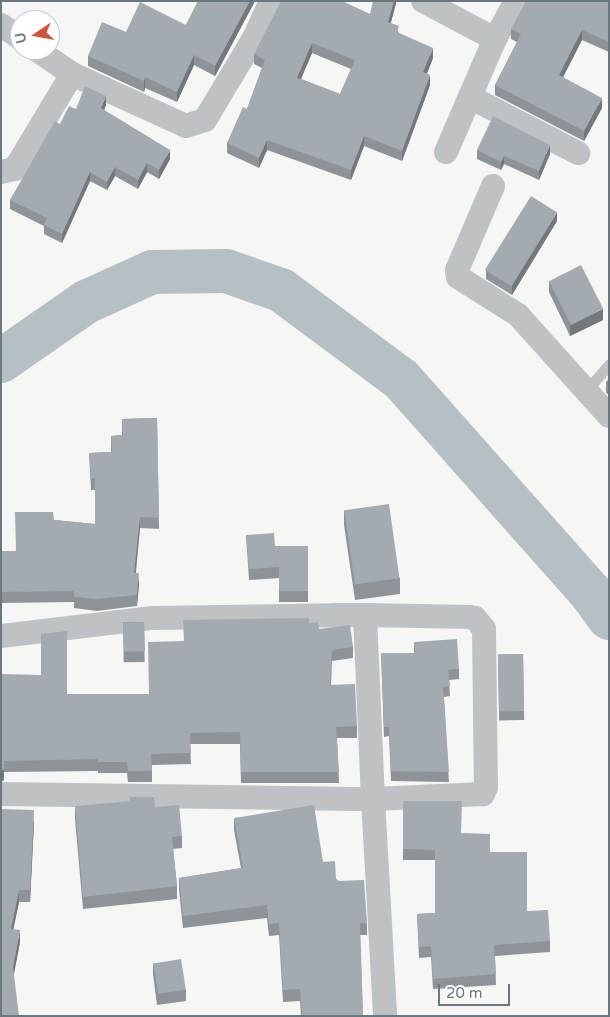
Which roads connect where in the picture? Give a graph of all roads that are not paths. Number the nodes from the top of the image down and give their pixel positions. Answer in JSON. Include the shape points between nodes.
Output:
{"nodes":[{"id":1,"x":271,"y":1,"type":"edge"},
{"id":2,"x":424,"y":1,"type":"edge"},
{"id":3,"x":516,"y":1,"type":"edge"},
{"id":4,"x":495,"y":40,"type":"junction"},
{"id":5,"x":52,"y":60,"type":"edge"},
{"id":6,"x":72,"y":74,"type":"junction"},
{"id":7,"x":470,"y":97,"type":"junction"},
{"id":8,"x":446,"y":152,"type":"dead end"},
{"id":9,"x":578,"y":153,"type":"dead end"},
{"id":10,"x":1,"y":172,"type":"edge"},
{"id":11,"x":493,"y":186,"type":"dead end"},
{"id":12,"x":609,"y":365,"type":"edge"},
{"id":13,"x":586,"y":391,"type":"junction"},
{"id":14,"x":609,"y":416,"type":"edge"},
{"id":15,"x":365,"y":615,"type":"junction"},
{"id":16,"x":1,"y":636,"type":"edge"},
{"id":17,"x":1,"y":794,"type":"edge"},
{"id":18,"x":374,"y":799,"type":"junction"},
{"id":19,"x":385,"y":1016,"type":"edge"}],
"edges":[{"from":1,"to":6,"type":"street","via":[[254,38],[205,120],[195,125],[186,126]]},
{"from":2,"to":4,"type":"street"},
{"from":3,"to":4,"type":"street"},
{"from":4,"to":7,"type":"street"},
{"from":5,"to":6,"type":"street"},
{"from":6,"to":10,"type":"street","via":[[15,169]]},
{"from":7,"to":8,"type":"street"},
{"from":7,"to":9,"type":"street"},
{"from":11,"to":13,"type":"street","via":[[457,270],[458,277],[518,315]]},
{"from":12,"to":13,"type":"lane"},
{"from":13,"to":14,"type":"street"},
{"from":15,"to":16,"type":"street","via":[[153,618]]},
{"from":15,"to":18,"type":"street"},
{"from":15,"to":18,"type":"street","via":[[470,617],[480,621],[484,629],[486,787],[483,794]]},
{"from":17,"to":18,"type":"street"},
{"from":18,"to":19,"type":"street"}]}
